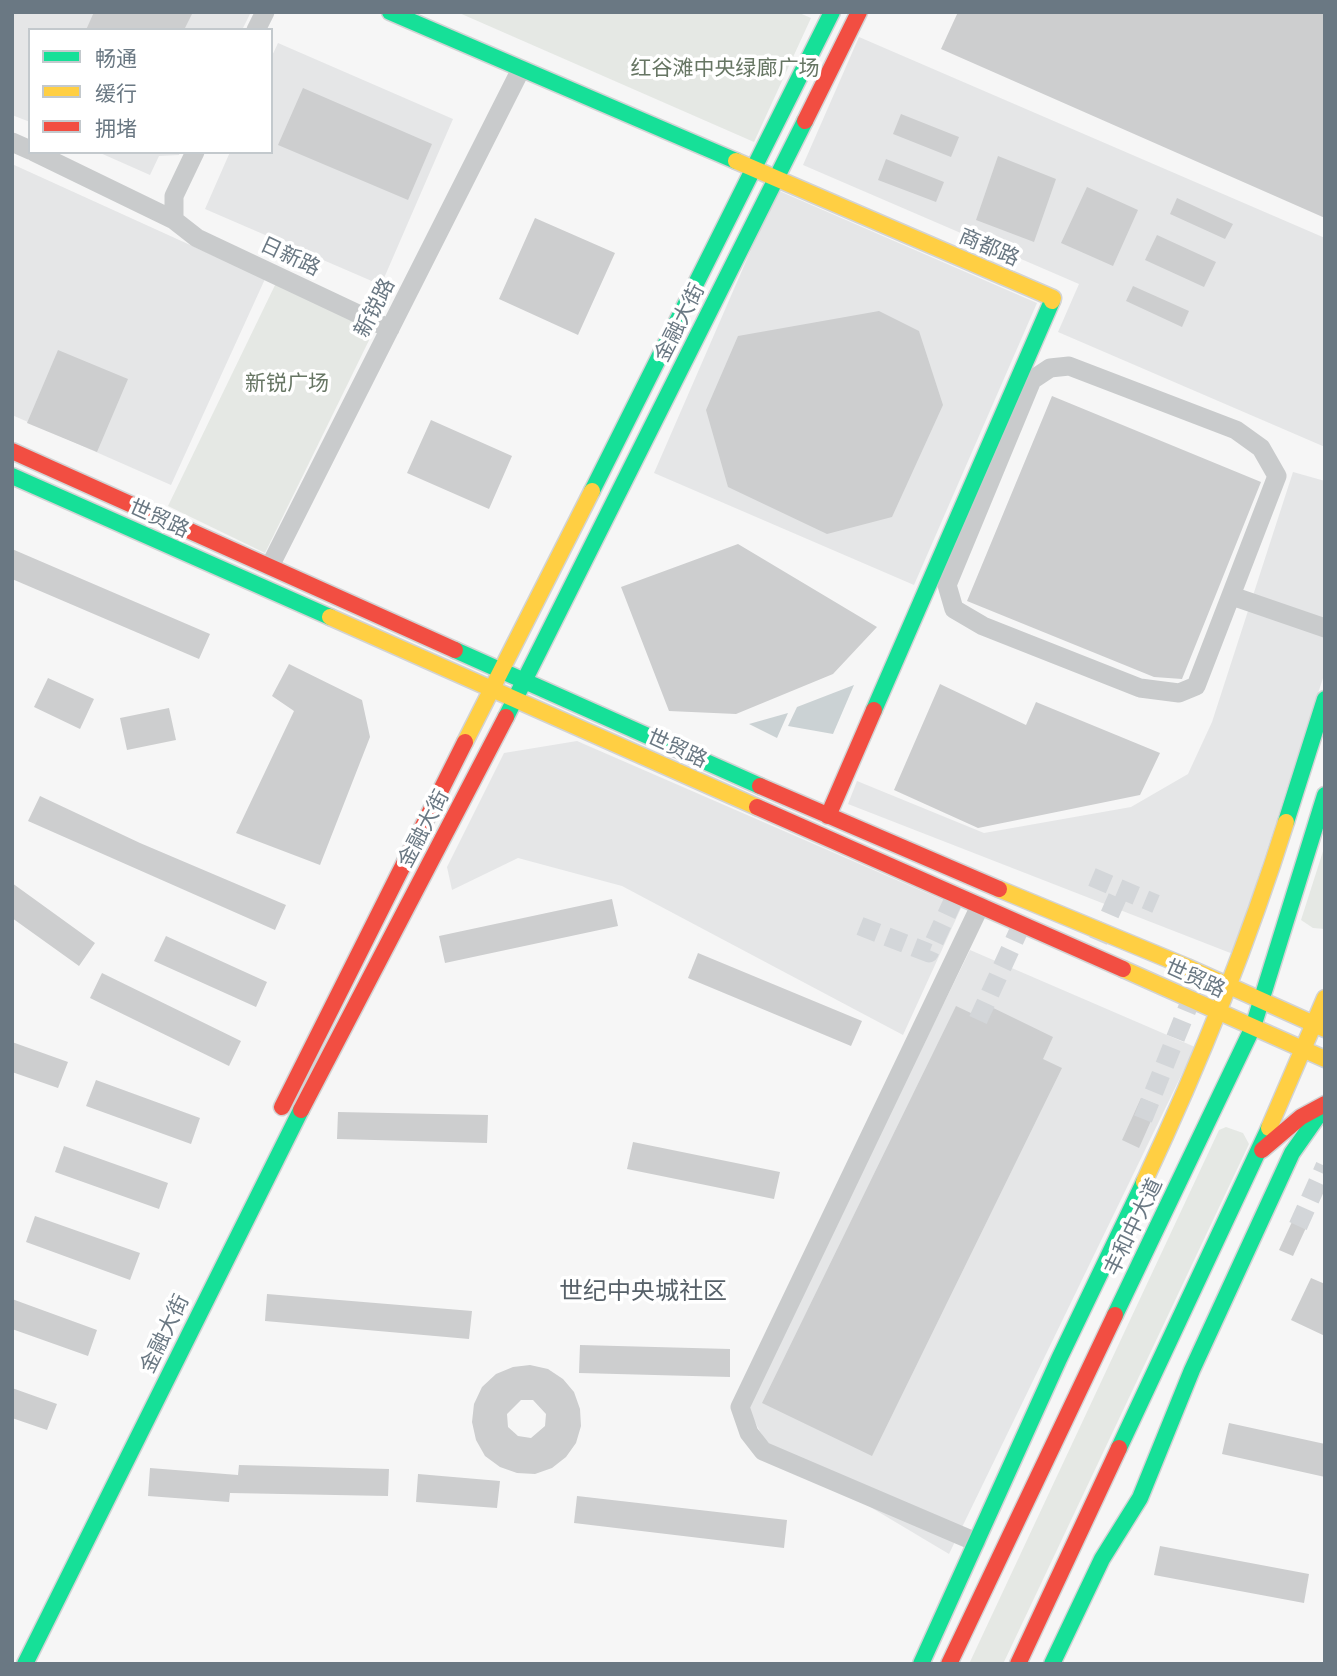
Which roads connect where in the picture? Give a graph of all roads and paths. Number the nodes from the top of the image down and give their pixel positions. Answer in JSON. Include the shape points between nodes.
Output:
{"nodes":[{"id":1,"x":265,"y":12,"type":"edge"},
{"id":2,"x":390,"y":12,"type":"edge"},
{"id":3,"x":859,"y":12,"type":"edge"},
{"id":4,"x":829,"y":13,"type":"edge"},
{"id":5,"x":257,"y":28,"type":"edge"},
{"id":6,"x":520,"y":71,"type":"junction"},
{"id":7,"x":12,"y":142,"type":"edge"},
{"id":8,"x":28,"y":149,"type":"edge"},
{"id":9,"x":38,"y":154,"type":"edge"},
{"id":10,"x":194,"y":154,"type":"edge"},
{"id":11,"x":753,"y":170,"type":"junction"},
{"id":12,"x":775,"y":179,"type":"junction"},
{"id":13,"x":174,"y":220,"type":"junction"},
{"id":14,"x":390,"y":329,"type":"junction"},
{"id":15,"x":12,"y":451,"type":"edge"},
{"id":16,"x":12,"y":477,"type":"edge"},
{"id":17,"x":270,"y":566,"type":"junction"},
{"id":18,"x":1232,"y":596,"type":"junction"},
{"id":19,"x":1325,"y":628,"type":"edge"},
{"id":20,"x":499,"y":669,"type":"junction"},
{"id":21,"x":525,"y":680,"type":"junction"},
{"id":22,"x":490,"y":689,"type":"junction"},
{"id":23,"x":1325,"y":699,"type":"edge"},
{"id":24,"x":515,"y":700,"type":"junction"},
{"id":25,"x":1325,"y":795,"type":"edge"},
{"id":26,"x":828,"y":816,"type":"junction"},
{"id":27,"x":980,"y":906,"type":"junction"},
{"id":28,"x":1228,"y":985,"type":"junction"},
{"id":29,"x":1325,"y":998,"type":"edge"},
{"id":30,"x":1261,"y":999,"type":"junction"},
{"id":31,"x":1219,"y":1013,"type":"junction"},
{"id":32,"x":1253,"y":1027,"type":"junction"},
{"id":33,"x":1320,"y":1027,"type":"edge"},
{"id":34,"x":1305,"y":1050,"type":"junction"},
{"id":35,"x":1325,"y":1059,"type":"edge"},
{"id":36,"x":1325,"y":1105,"type":"edge"},
{"id":37,"x":275,"y":1121,"type":"dead end"},
{"id":38,"x":1256,"y":1155,"type":"junction"},
{"id":39,"x":976,"y":1542,"type":"junction"},
{"id":40,"x":25,"y":1664,"type":"edge"},
{"id":41,"x":921,"y":1664,"type":"edge"},
{"id":42,"x":949,"y":1664,"type":"edge"},
{"id":43,"x":1018,"y":1664,"type":"edge"},
{"id":44,"x":1052,"y":1664,"type":"edge"}],
"edges":[{"from":1,"to":5,"type":"street"},
{"from":2,"to":6,"type":"main road","name":"商都路"},
{"from":3,"to":12,"type":"main road","name":"金融大街"},
{"from":4,"to":11,"type":"main road","name":"金融大街"},
{"from":6,"to":11,"type":"main road","name":"商都路"},
{"from":6,"to":14,"type":"street","name":"新锐路"},
{"from":7,"to":8,"type":"street","name":"日新路"},
{"from":9,"to":13,"type":"street","name":"日新路"},
{"from":10,"to":13,"type":"street","via":[[174,196]]},
{"from":11,"to":12,"type":"main road","name":"商都路"},
{"from":11,"to":20,"type":"main road","name":"金融大街"},
{"from":12,"to":21,"type":"main road","name":"金融大街"},
{"from":12,"to":26,"type":"main road","name":"商都路","via":[[1053,298]]},
{"from":13,"to":14,"type":"street","name":"日新路","via":[[197,238]]},
{"from":14,"to":17,"type":"street","name":"新锐路"},
{"from":15,"to":17,"type":"main road","name":"世贸路"},
{"from":16,"to":22,"type":"main road","name":"世贸路"},
{"from":17,"to":20,"type":"main road","name":"世贸路"},
{"from":18,"to":18,"type":"street","via":[[1277,476],[1261,448],[1236,430],[1069,366],[1050,368],[1032,380],[947,585],[954,609],[983,626],[1140,688],[1179,693],[1196,686]]},
{"from":18,"to":19,"type":"street"},
{"from":20,"to":21,"type":"main road","name":"世贸路"},
{"from":20,"to":22,"type":"main road","name":"金融大街"},
{"from":21,"to":24,"type":"main road","name":"金融大街"},
{"from":21,"to":26,"type":"main road","name":"世贸路"},
{"from":22,"to":24,"type":"main road","name":"世贸路"},
{"from":22,"to":37,"type":"main road","name":"金融大街"},
{"from":23,"to":28,"type":"main road","via":[[1255,919]]},
{"from":24,"to":27,"type":"main road","name":"世贸路"},
{"from":24,"to":40,"type":"main road","name":"金融大街","via":[[260,1189]]},
{"from":25,"to":30,"type":"main road","name":"丰和中大道"},
{"from":26,"to":28,"type":"main road","name":"世贸路"},
{"from":27,"to":31,"type":"main road","name":"世贸路"},
{"from":27,"to":39,"type":"street","via":[[740,1407],[749,1433],[763,1451]]},
{"from":28,"to":30,"type":"main road","name":"世贸路"},
{"from":28,"to":31,"type":"main road"},
{"from":29,"to":33,"type":"main road"},
{"from":30,"to":32,"type":"main road","name":"丰和中大道"},
{"from":30,"to":33,"type":"main road","name":"世贸路"},
{"from":31,"to":32,"type":"main road","name":"世贸路"},
{"from":31,"to":39,"type":"main road"},
{"from":32,"to":34,"type":"main road","name":"世贸路"},
{"from":32,"to":42,"type":"main road","name":"丰和中大道"},
{"from":33,"to":34,"type":"main road"},
{"from":34,"to":35,"type":"main road","name":"世贸路"},
{"from":34,"to":38,"type":"main road"},
{"from":36,"to":38,"type":"main road","via":[[1301,1117]]},
{"from":36,"to":44,"type":"main road","via":[[1292,1153],[1192,1370],[1140,1498],[1102,1559]]},
{"from":38,"to":43,"type":"main road"},
{"from":39,"to":41,"type":"main road"}]}
